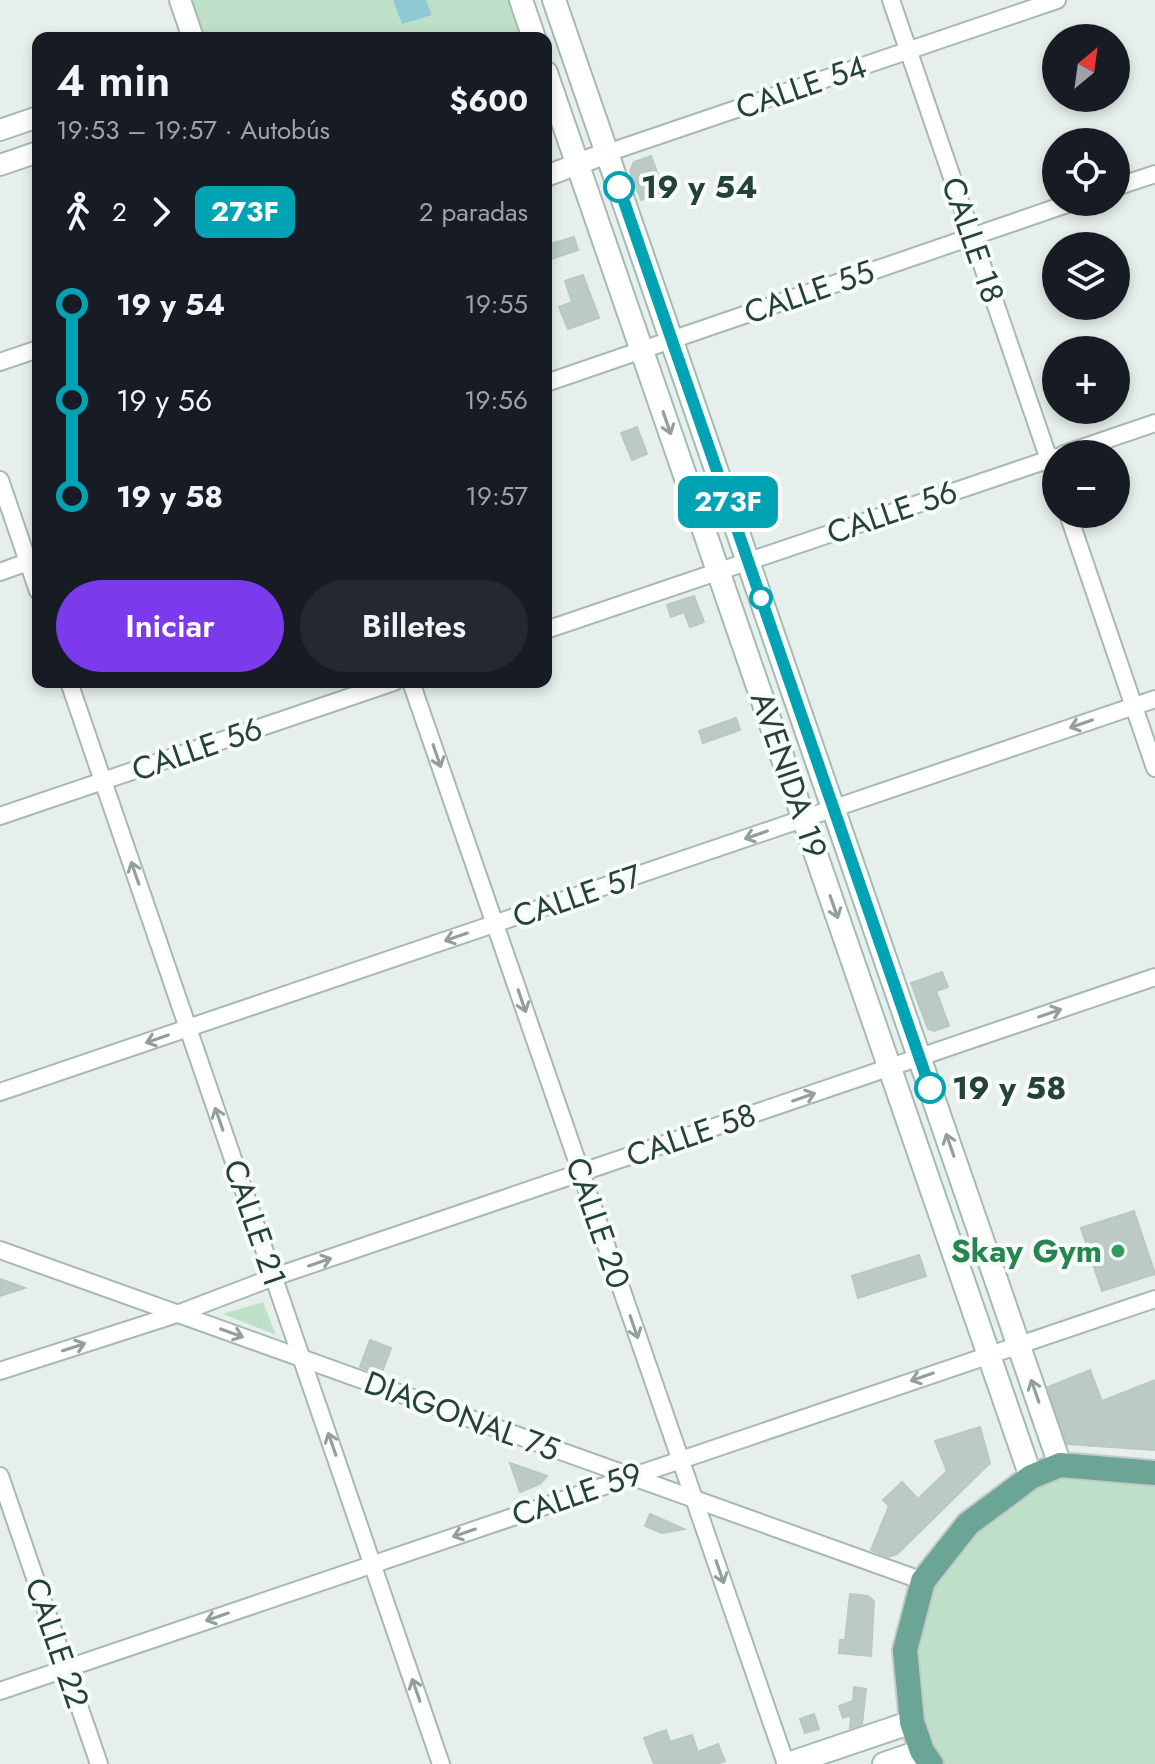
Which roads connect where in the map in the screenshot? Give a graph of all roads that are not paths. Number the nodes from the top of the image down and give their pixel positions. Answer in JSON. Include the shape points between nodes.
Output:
{"nodes":[{"id":1,"x":180,"y":0,"type":"edge"},
{"id":2,"x":521,"y":0,"type":"edge"},
{"id":3,"x":554,"y":0,"type":"edge"},
{"id":4,"x":891,"y":0,"type":"edge"},
{"id":5,"x":1057,"y":0,"type":"edge"},
{"id":6,"x":191,"y":32,"type":"edge"},
{"id":7,"x":532,"y":32,"type":"edge"},
{"id":8,"x":908,"y":51,"type":"junction"},
{"id":9,"x":552,"y":90,"type":"edge"},
{"id":10,"x":32,"y":119,"type":"edge"},
{"id":11,"x":0,"y":130,"type":"edge"},
{"id":12,"x":607,"y":153,"type":"junction"},
{"id":13,"x":32,"y":154,"type":"edge"},
{"id":14,"x":0,"y":165,"type":"edge"},
{"id":15,"x":578,"y":165,"type":"junction"},
{"id":16,"x":552,"y":174,"type":"edge"},
{"id":17,"x":1155,"y":174,"type":"edge"},
{"id":18,"x":1130,"y":182,"type":"edge"},
{"id":19,"x":1042,"y":213,"type":"edge"},
{"id":20,"x":972,"y":237,"type":"junction"},
{"id":21,"x":671,"y":339,"type":"junction"},
{"id":22,"x":642,"y":349,"type":"junction"},
{"id":23,"x":32,"y":351,"type":"edge"},
{"id":24,"x":0,"y":362,"type":"edge"},
{"id":25,"x":552,"y":381,"type":"edge"},
{"id":26,"x":1155,"y":423,"type":"edge"},
{"id":27,"x":1050,"y":440,"type":"edge"},
{"id":28,"x":1106,"y":440,"type":"edge"},
{"id":29,"x":1042,"y":462,"type":"edge"},
{"id":30,"x":0,"y":480,"type":"edge"},
{"id":31,"x":1073,"y":528,"type":"edge"},
{"id":32,"x":32,"y":559,"type":"edge"},
{"id":33,"x":32,"y":561,"type":"edge"},
{"id":34,"x":748,"y":561,"type":"junction"},
{"id":35,"x":718,"y":571,"type":"junction"},
{"id":36,"x":0,"y":572,"type":"edge"},
{"id":37,"x":552,"y":628,"type":"edge"},
{"id":38,"x":71,"y":688,"type":"edge"},
{"id":39,"x":376,"y":688,"type":"edge"},
{"id":40,"x":413,"y":688,"type":"edge"},
{"id":41,"x":1155,"y":699,"type":"edge"},
{"id":42,"x":1134,"y":706,"type":"junction"},
{"id":43,"x":1155,"y":768,"type":"edge"},
{"id":44,"x":103,"y":781,"type":"junction"},
{"id":45,"x":834,"y":808,"type":"junction"},
{"id":46,"x":0,"y":816,"type":"edge"},
{"id":47,"x":804,"y":819,"type":"junction"},
{"id":48,"x":495,"y":924,"type":"junction"},
{"id":49,"x":1155,"y":977,"type":"edge"},
{"id":50,"x":188,"y":1028,"type":"junction"},
{"id":51,"x":920,"y":1058,"type":"junction"},
{"id":52,"x":890,"y":1067,"type":"junction"},
{"id":53,"x":0,"y":1092,"type":"edge"},
{"id":54,"x":581,"y":1173,"type":"junction"},
{"id":55,"x":0,"y":1250,"type":"edge"},
{"id":56,"x":274,"y":1277,"type":"junction"},
{"id":57,"x":1155,"y":1299,"type":"edge"},
{"id":58,"x":177,"y":1314,"type":"junction"},
{"id":59,"x":1018,"y":1344,"type":"junction"},
{"id":60,"x":989,"y":1354,"type":"junction"},
{"id":61,"x":303,"y":1359,"type":"junction"},
{"id":62,"x":0,"y":1371,"type":"edge"},
{"id":63,"x":680,"y":1459,"type":"junction"},
{"id":64,"x":1060,"y":1465,"type":"junction"},
{"id":65,"x":1155,"y":1473,"type":"edge"},
{"id":66,"x":0,"y":1476,"type":"edge"},
{"id":67,"x":631,"y":1476,"type":"junction"},
{"id":68,"x":1031,"y":1477,"type":"junction"},
{"id":69,"x":695,"y":1500,"type":"junction"},
{"id":70,"x":372,"y":1564,"type":"junction"},
{"id":71,"x":923,"y":1581,"type":"junction"},
{"id":72,"x":66,"y":1668,"type":"junction"},
{"id":73,"x":0,"y":1691,"type":"edge"},
{"id":74,"x":912,"y":1722,"type":"junction"},
{"id":75,"x":926,"y":1758,"type":"edge"},
{"id":76,"x":99,"y":1764,"type":"edge"},
{"id":77,"x":441,"y":1764,"type":"edge"},
{"id":78,"x":787,"y":1764,"type":"edge"},
{"id":79,"x":884,"y":1764,"type":"edge"}],
"edges":[{"from":1,"to":6,"type":"street"},
{"from":2,"to":7,"type":"main road"},
{"from":3,"to":12,"type":"main road","name":"AVENIDA 19"},
{"from":4,"to":8,"type":"street","name":"CALLE 18"},
{"from":5,"to":8,"type":"street","name":"CALLE 54"},
{"from":8,"to":12,"type":"street","name":"CALLE 54"},
{"from":8,"to":20,"type":"street","name":"CALLE 18"},
{"from":9,"to":15,"type":"main road","name":"AVENIDA 19"},
{"from":10,"to":11,"type":"street"},
{"from":12,"to":15,"type":"street","name":"CALLE 54"},
{"from":12,"to":21,"type":"main road","name":"AVENIDA 19"},
{"from":13,"to":14,"type":"street"},
{"from":15,"to":16,"type":"street","name":"CALLE 54"},
{"from":15,"to":22,"type":"main road","name":"AVENIDA 19"},
{"from":17,"to":18,"type":"street"},
{"from":19,"to":20,"type":"street","name":"CALLE 55"},
{"from":20,"to":21,"type":"street","name":"CALLE 55"},
{"from":20,"to":27,"type":"street","name":"CALLE 18"},
{"from":21,"to":22,"type":"street","name":"CALLE 55"},
{"from":21,"to":34,"type":"main road","name":"AVENIDA 19"},
{"from":22,"to":25,"type":"street","name":"CALLE 55"},
{"from":22,"to":35,"type":"main road","name":"AVENIDA 19","one_way":true},
{"from":23,"to":24,"type":"street"},
{"from":26,"to":28,"type":"street","name":"CALLE 56"},
{"from":29,"to":34,"type":"street","name":"CALLE 56"},
{"from":30,"to":32,"type":"street"},
{"from":31,"to":42,"type":"street"},
{"from":33,"to":36,"type":"street"},
{"from":34,"to":35,"type":"street","name":"CALLE 56"},
{"from":34,"to":45,"type":"main road","name":"AVENIDA 19"},
{"from":35,"to":37,"type":"street","name":"CALLE 56"},
{"from":35,"to":47,"type":"main road","name":"AVENIDA 19"},
{"from":38,"to":44,"type":"street","name":"CALLE 21"},
{"from":39,"to":44,"type":"street","name":"CALLE 56"},
{"from":40,"to":48,"type":"street","name":"CALLE 20","one_way":true},
{"from":41,"to":42,"type":"street","name":"CALLE 57"},
{"from":42,"to":43,"type":"street"},
{"from":42,"to":45,"type":"street","name":"CALLE 57","one_way":true},
{"from":44,"to":46,"type":"street","name":"CALLE 56"},
{"from":50,"to":44,"type":"street","name":"CALLE 21","one_way":true},
{"from":45,"to":47,"type":"street","name":"CALLE 57"},
{"from":45,"to":51,"type":"main road","name":"AVENIDA 19"},
{"from":47,"to":48,"type":"street","name":"CALLE 57","one_way":true},
{"from":47,"to":52,"type":"main road","name":"AVENIDA 19","one_way":true},
{"from":48,"to":50,"type":"street","name":"CALLE 57","one_way":true},
{"from":48,"to":54,"type":"street","name":"CALLE 20","one_way":true},
{"from":51,"to":49,"type":"street","name":"CALLE 58","one_way":true},
{"from":50,"to":53,"type":"street","name":"CALLE 57","one_way":true},
{"from":56,"to":50,"type":"street","name":"CALLE 21","one_way":true},
{"from":51,"to":52,"type":"street","name":"CALLE 58"},
{"from":59,"to":51,"type":"main road","name":"AVENIDA 19","one_way":true},
{"from":54,"to":52,"type":"street","name":"CALLE 58","one_way":true},
{"from":52,"to":60,"type":"main road","name":"AVENIDA 19"},
{"from":56,"to":54,"type":"street","name":"CALLE 58","one_way":true},
{"from":54,"to":63,"type":"street","name":"CALLE 20","one_way":true},
{"from":55,"to":58,"type":"street","name":"DIAGONAL 75"},
{"from":56,"to":58,"type":"street","name":"CALLE 58"},
{"from":56,"to":61,"type":"street","name":"CALLE 21"},
{"from":57,"to":59,"type":"street","name":"CALLE 59"},
{"from":58,"to":61,"type":"street","name":"DIAGONAL 75","one_way":true},
{"from":62,"to":58,"type":"street","name":"CALLE 58","one_way":true},
{"from":59,"to":60,"type":"street","name":"CALLE 59"},
{"from":64,"to":59,"type":"main road","name":"AVENIDA 19","one_way":true},
{"from":60,"to":63,"type":"street","name":"CALLE 59","one_way":true},
{"from":60,"to":68,"type":"main road","name":"AVENIDA 19"},
{"from":61,"to":67,"type":"street","name":"DIAGONAL 75"},
{"from":70,"to":61,"type":"street","name":"CALLE 21","one_way":true},
{"from":63,"to":67,"type":"street","name":"CALLE 59"},
{"from":63,"to":69,"type":"street","name":"CALLE 20"},
{"from":64,"to":65,"type":"main road"},
{"from":64,"to":68,"type":"main road"},
{"from":66,"to":72,"type":"street","name":"CALLE 22"},
{"from":67,"to":69,"type":"street","name":"DIAGONAL 75"},
{"from":67,"to":70,"type":"street","name":"CALLE 59","one_way":true},
{"from":68,"to":71,"type":"main road","via":[[968,1524]]},
{"from":69,"to":71,"type":"street","name":"DIAGONAL 75"},
{"from":69,"to":78,"type":"street","name":"CALLE 20","one_way":true},
{"from":70,"to":72,"type":"street","name":"CALLE 59","one_way":true},
{"from":77,"to":70,"type":"street","name":"CALLE 21","one_way":true},
{"from":71,"to":74,"type":"main road","via":[[905,1650]]},
{"from":72,"to":73,"type":"street","name":"CALLE 59"},
{"from":72,"to":76,"type":"street","name":"CALLE 22"},
{"from":74,"to":75,"type":"main road"},
{"from":74,"to":78,"type":"main road"},
{"from":75,"to":79,"type":"main road"}]}
